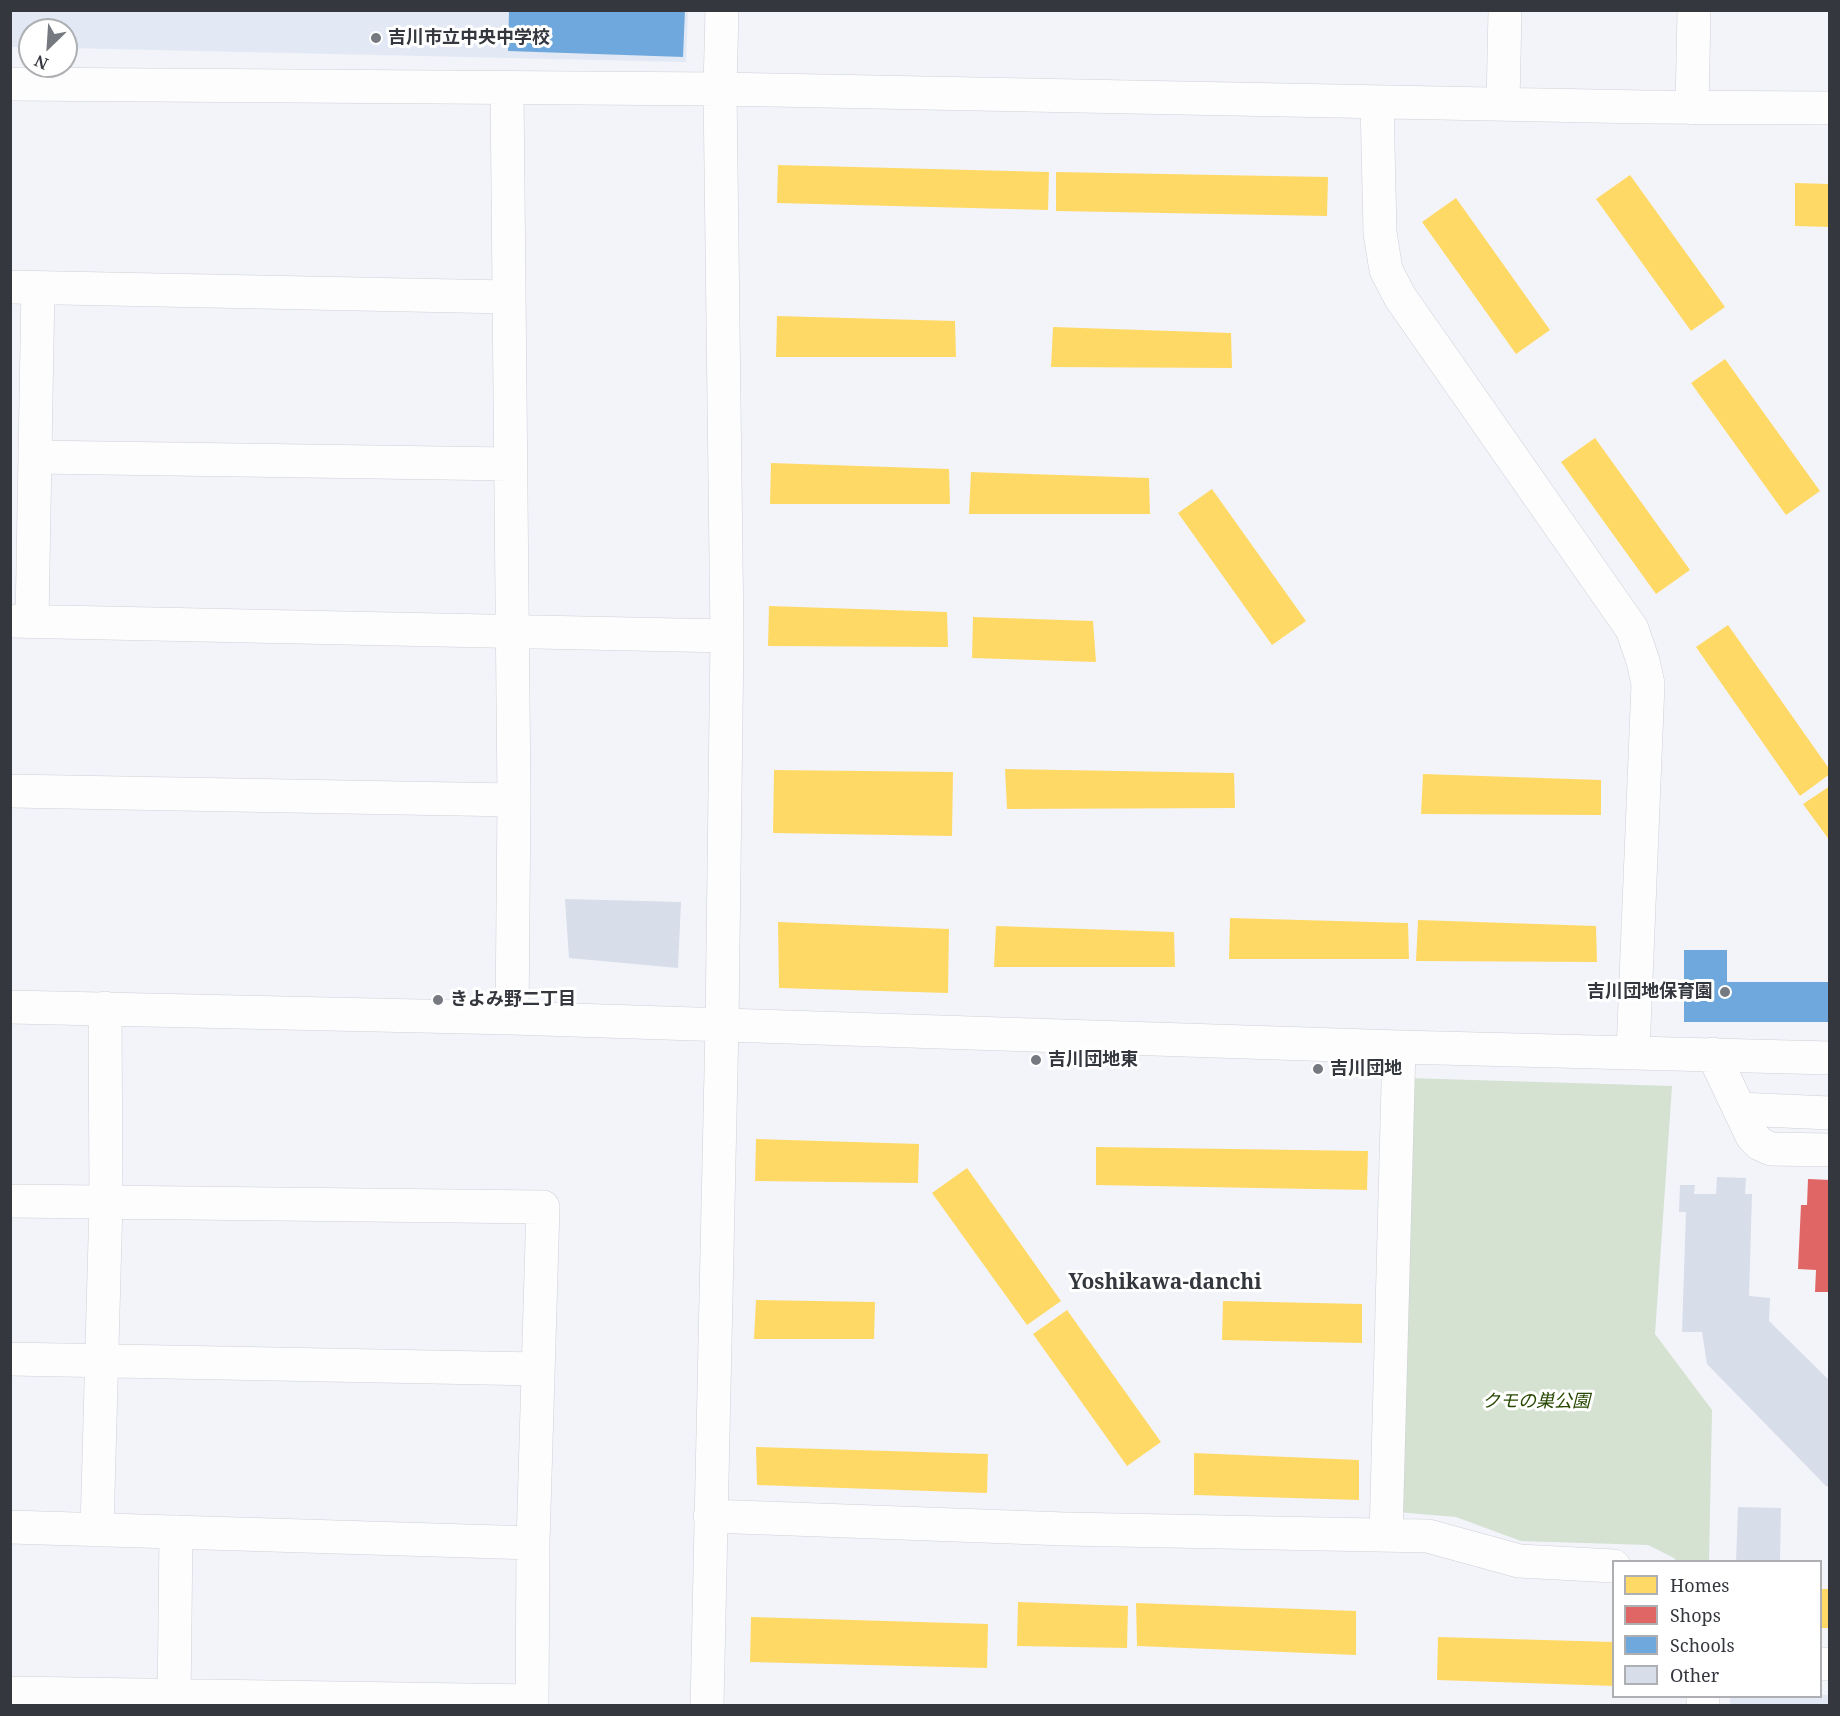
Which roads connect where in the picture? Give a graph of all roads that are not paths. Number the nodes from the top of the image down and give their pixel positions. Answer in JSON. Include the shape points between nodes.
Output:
{"nodes":[{"id":1,"x":722,"y":10,"type":"edge"},
{"id":2,"x":1505,"y":10,"type":"edge"},
{"id":3,"x":1694,"y":10,"type":"edge"},
{"id":4,"x":10,"y":84,"type":"edge"},
{"id":5,"x":507,"y":88,"type":"junction"},
{"id":6,"x":720,"y":89,"type":"junction"},
{"id":7,"x":1377,"y":102,"type":"junction"},
{"id":8,"x":1503,"y":104,"type":"junction"},
{"id":9,"x":1692,"y":108,"type":"junction"},
{"id":10,"x":1830,"y":108,"type":"edge"},
{"id":11,"x":24,"y":288,"type":"edge"},
{"id":12,"x":508,"y":297,"type":"junction"},
{"id":13,"x":36,"y":457,"type":"junction"},
{"id":14,"x":510,"y":464,"type":"junction"},
{"id":15,"x":21,"y":621,"type":"edge"},
{"id":16,"x":511,"y":632,"type":"junction"},
{"id":17,"x":727,"y":636,"type":"junction"},
{"id":18,"x":10,"y":791,"type":"edge"},
{"id":19,"x":514,"y":800,"type":"junction"},
{"id":20,"x":10,"y":1007,"type":"edge"},
{"id":21,"x":105,"y":1008,"type":"junction"},
{"id":22,"x":512,"y":1018,"type":"junction"},
{"id":23,"x":722,"y":1025,"type":"junction"},
{"id":24,"x":1399,"y":1047,"type":"junction"},
{"id":25,"x":1633,"y":1052,"type":"junction"},
{"id":26,"x":1713,"y":1054,"type":"junction"},
{"id":27,"x":1830,"y":1058,"type":"edge"},
{"id":28,"x":1739,"y":1109,"type":"junction"},
{"id":29,"x":1830,"y":1113,"type":"edge"},
{"id":30,"x":1830,"y":1150,"type":"edge"},
{"id":31,"x":10,"y":1201,"type":"edge"},
{"id":32,"x":106,"y":1202,"type":"junction"},
{"id":33,"x":10,"y":1359,"type":"edge"},
{"id":34,"x":102,"y":1360,"type":"junction"},
{"id":35,"x":538,"y":1369,"type":"junction"},
{"id":36,"x":710,"y":1516,"type":"junction"},
{"id":37,"x":10,"y":1527,"type":"edge"},
{"id":38,"x":97,"y":1530,"type":"junction"},
{"id":39,"x":176,"y":1532,"type":"junction"},
{"id":40,"x":1386,"y":1535,"type":"junction"},
{"id":41,"x":533,"y":1543,"type":"junction"},
{"id":42,"x":1612,"y":1566,"type":"edge"},
{"id":43,"x":10,"y":1693,"type":"edge"},
{"id":44,"x":174,"y":1700,"type":"edge"},
{"id":45,"x":532,"y":1703,"type":"edge"},
{"id":46,"x":707,"y":1706,"type":"edge"}],
"edges":[{"from":1,"to":6,"type":"street"},
{"from":2,"to":8,"type":"street"},
{"from":3,"to":9,"type":"street"},
{"from":4,"to":5,"type":"street"},
{"from":5,"to":6,"type":"street"},
{"from":5,"to":12,"type":"street"},
{"from":6,"to":7,"type":"street"},
{"from":6,"to":17,"type":"street"},
{"from":7,"to":8,"type":"street"},
{"from":7,"to":25,"type":"street","via":[[1380,233],[1386,270],[1400,297],[1632,629],[1643,661],[1648,684]]},
{"from":8,"to":9,"type":"street"},
{"from":9,"to":10,"type":"street"},
{"from":11,"to":12,"type":"street"},
{"from":11,"to":13,"type":"street"},
{"from":12,"to":14,"type":"street"},
{"from":13,"to":14,"type":"street"},
{"from":13,"to":15,"type":"street"},
{"from":14,"to":16,"type":"street"},
{"from":15,"to":16,"type":"street"},
{"from":16,"to":17,"type":"street"},
{"from":16,"to":19,"type":"street"},
{"from":17,"to":23,"type":"street"},
{"from":18,"to":19,"type":"street"},
{"from":19,"to":22,"type":"street"},
{"from":20,"to":21,"type":"street"},
{"from":21,"to":22,"type":"street"},
{"from":21,"to":32,"type":"street"},
{"from":22,"to":23,"type":"street"},
{"from":23,"to":24,"type":"street"},
{"from":23,"to":36,"type":"street"},
{"from":24,"to":25,"type":"street"},
{"from":24,"to":40,"type":"street"},
{"from":25,"to":26,"type":"street"},
{"from":26,"to":27,"type":"street"},
{"from":26,"to":28,"type":"street"},
{"from":28,"to":29,"type":"street"},
{"from":28,"to":30,"type":"street","via":[[1752,1136],[1771,1149]]},
{"from":31,"to":32,"type":"street"},
{"from":32,"to":34,"type":"street"},
{"from":32,"to":35,"type":"street","via":[[543,1207]]},
{"from":33,"to":34,"type":"street"},
{"from":34,"to":35,"type":"street"},
{"from":34,"to":38,"type":"street"},
{"from":35,"to":41,"type":"street"},
{"from":36,"to":40,"type":"street","via":[[1065,1529]]},
{"from":36,"to":46,"type":"street"},
{"from":37,"to":38,"type":"street"},
{"from":38,"to":39,"type":"street"},
{"from":39,"to":41,"type":"street"},
{"from":39,"to":44,"type":"street"},
{"from":40,"to":42,"type":"street","via":[[1428,1536],[1519,1561]]},
{"from":41,"to":45,"type":"street"},
{"from":43,"to":44,"type":"street"},
{"from":44,"to":45,"type":"street"}]}
